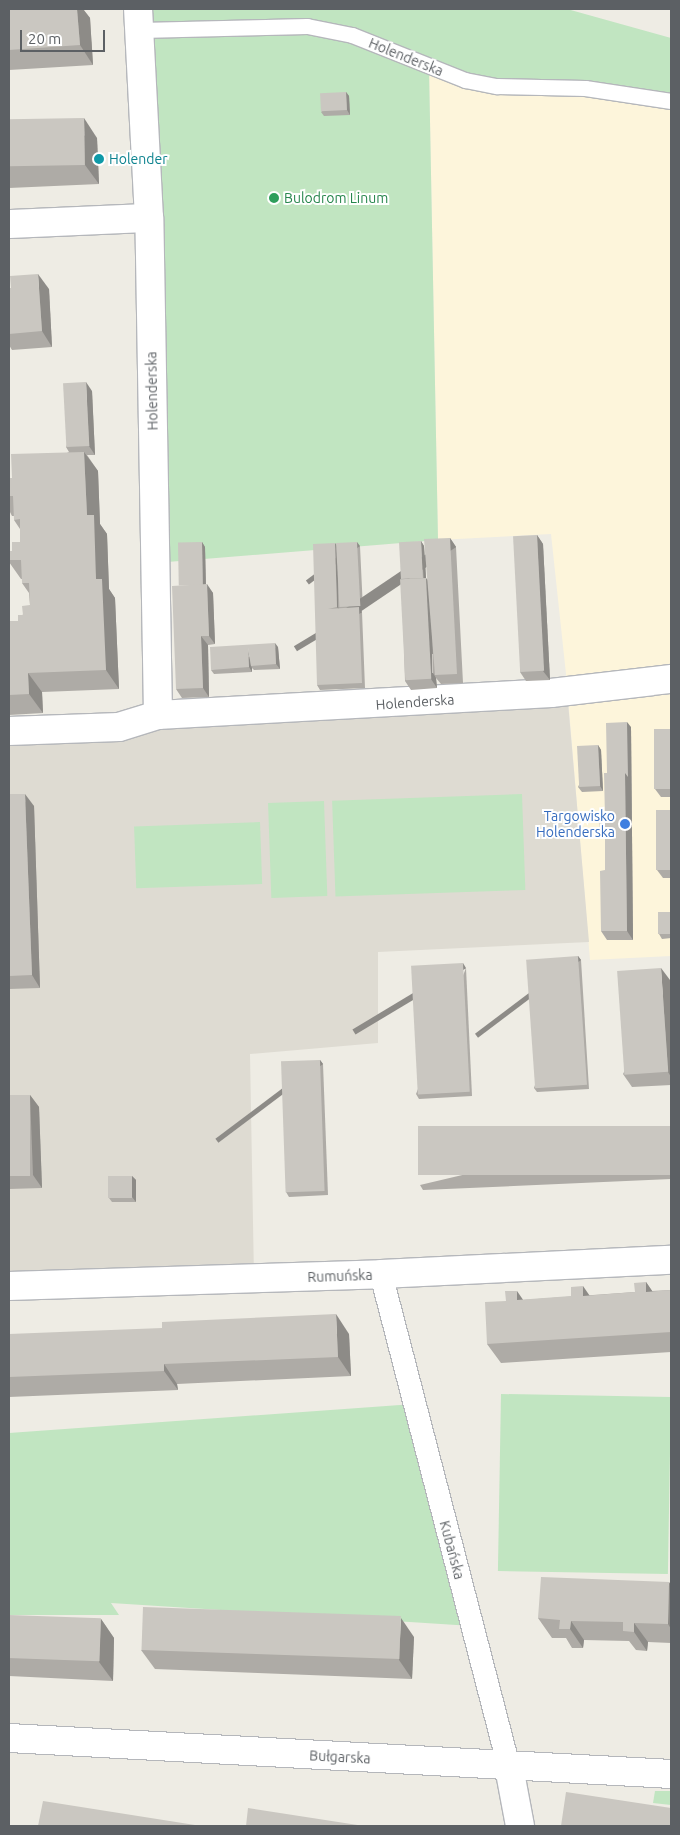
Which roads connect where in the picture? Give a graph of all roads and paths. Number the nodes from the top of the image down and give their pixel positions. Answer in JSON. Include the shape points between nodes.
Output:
{"nodes":[{"id":1,"x":139,"y":20,"type":"edge"},
{"id":2,"x":671,"y":101,"type":"edge"},
{"id":3,"x":149,"y":218,"type":"junction"},
{"id":4,"x":9,"y":224,"type":"edge"},
{"id":5,"x":671,"y":679,"type":"edge"},
{"id":6,"x":158,"y":715,"type":"junction"},
{"id":7,"x":9,"y":731,"type":"edge"},
{"id":8,"x":671,"y":1260,"type":"edge"},
{"id":9,"x":381,"y":1274,"type":"junction"},
{"id":10,"x":9,"y":1286,"type":"edge"},
{"id":11,"x":9,"y":1738,"type":"edge"},
{"id":12,"x":509,"y":1767,"type":"junction"},
{"id":13,"x":671,"y":1774,"type":"edge"},
{"id":14,"x":520,"y":1826,"type":"edge"}],
"edges":[{"from":1,"to":2,"type":"lane","name":"Holenderska","via":[[307,26],[352,35],[465,80],[497,86],[585,88]]},
{"from":1,"to":3,"type":"street","name":"Holenderska"},
{"from":3,"to":4,"type":"street"},
{"from":3,"to":6,"type":"street","name":"Holenderska"},
{"from":5,"to":6,"type":"street","name":"Holenderska","via":[[551,694]]},
{"from":6,"to":7,"type":"street","name":"Holenderska","via":[[119,727]]},
{"from":8,"to":9,"type":"street","name":"Rumuńska"},
{"from":9,"to":10,"type":"street","name":"Rumuńska"},
{"from":9,"to":12,"type":"street","name":"Kubańska"},
{"from":11,"to":12,"type":"street","name":"Bułgarska"},
{"from":12,"to":13,"type":"street","name":"Bułgarska"},
{"from":12,"to":14,"type":"street","name":"Kubańska"}]}
